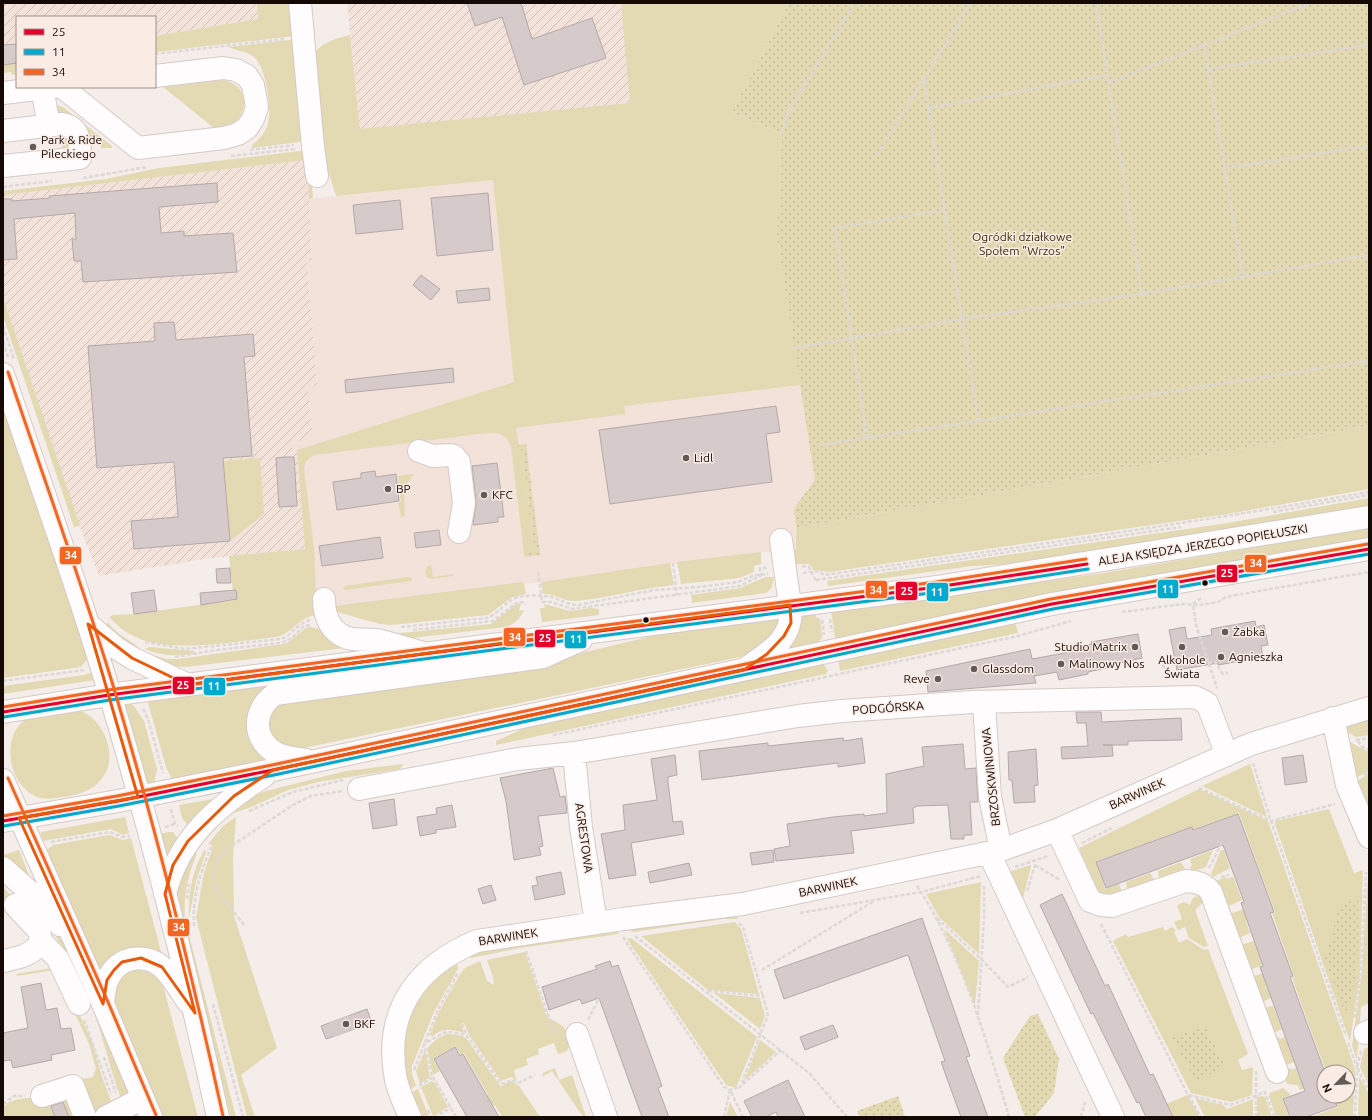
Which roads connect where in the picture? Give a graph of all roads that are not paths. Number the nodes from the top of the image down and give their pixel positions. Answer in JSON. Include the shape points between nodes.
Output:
{"nodes":[{"id":1,"x":300,"y":3,"type":"edge"},
{"id":2,"x":156,"y":76,"type":"edge"},
{"id":3,"x":45,"y":88,"type":"edge"},
{"id":4,"x":53,"y":88,"type":"edge"},
{"id":5,"x":54,"y":88,"type":"edge"},
{"id":6,"x":3,"y":93,"type":"edge"},
{"id":7,"x":49,"y":126,"type":"junction"},
{"id":8,"x":3,"y":131,"type":"edge"},
{"id":9,"x":3,"y":166,"type":"edge"},
{"id":10,"x":317,"y":176,"type":"dead end"},
{"id":11,"x":3,"y":374,"type":"edge"},
{"id":12,"x":419,"y":451,"type":"dead end"},
{"id":13,"x":1369,"y":517,"type":"edge"},
{"id":14,"x":459,"y":532,"type":"dead end"},
{"id":15,"x":781,"y":540,"type":"dead end"},
{"id":16,"x":1369,"y":549,"type":"edge"},
{"id":17,"x":324,"y":599,"type":"dead end"},
{"id":18,"x":790,"y":605,"type":"junction"},
{"id":19,"x":88,"y":624,"type":"junction"},
{"id":20,"x":602,"y":631,"type":"junction"},
{"id":21,"x":426,"y":654,"type":"junction"},
{"id":22,"x":744,"y":670,"type":"junction"},
{"id":23,"x":188,"y":685,"type":"junction"},
{"id":24,"x":109,"y":695,"type":"junction"},
{"id":25,"x":984,"y":703,"type":"junction"},
{"id":26,"x":1369,"y":708,"type":"edge"},
{"id":27,"x":3,"y":712,"type":"edge"},
{"id":28,"x":1333,"y":718,"type":"junction"},
{"id":29,"x":574,"y":753,"type":"junction"},
{"id":30,"x":1227,"y":755,"type":"junction"},
{"id":31,"x":313,"y":762,"type":"junction"},
{"id":32,"x":273,"y":770,"type":"junction"},
{"id":33,"x":3,"y":780,"type":"edge"},
{"id":34,"x":359,"y":789,"type":"road end"},
{"id":35,"x":138,"y":797,"type":"junction"},
{"id":36,"x":11,"y":820,"type":"edge"},
{"id":37,"x":1057,"y":830,"type":"junction"},
{"id":38,"x":1369,"y":837,"type":"edge"},
{"id":39,"x":1001,"y":857,"type":"junction"},
{"id":40,"x":3,"y":868,"type":"edge"},
{"id":41,"x":165,"y":894,"type":"junction"},
{"id":42,"x":15,"y":905,"type":"dead end"},
{"id":43,"x":596,"y":923,"type":"junction"},
{"id":44,"x":41,"y":941,"type":"junction"},
{"id":45,"x":78,"y":949,"type":"junction"},
{"id":46,"x":3,"y":961,"type":"edge"},
{"id":47,"x":79,"y":1004,"type":"road end"},
{"id":48,"x":103,"y":1004,"type":"junction"},
{"id":49,"x":195,"y":1013,"type":"junction"},
{"id":50,"x":571,"y":1031,"type":"road end"},
{"id":51,"x":1277,"y":1072,"type":"dead end"},
{"id":52,"x":42,"y":1096,"type":"road end"},
{"id":53,"x":147,"y":1108,"type":"edge"},
{"id":54,"x":418,"y":1111,"type":"edge"},
{"id":55,"x":112,"y":1114,"type":"edge"},
{"id":56,"x":85,"y":1117,"type":"edge"},
{"id":57,"x":218,"y":1117,"type":"edge"},
{"id":58,"x":606,"y":1117,"type":"edge"},
{"id":59,"x":1113,"y":1117,"type":"edge"}],
"edges":[{"from":1,"to":10,"type":"main road"},
{"from":2,"to":5,"type":"main road","via":[[223,68],[236,70],[247,76],[253,85],[257,107],[253,119],[247,128],[238,134],[224,138],[138,148]]},
{"from":3,"to":6,"type":"main road"},
{"from":4,"to":7,"type":"main road"},
{"from":7,"to":8,"type":"main road"},
{"from":7,"to":9,"type":"main road","via":[[68,125],[76,131],[80,158]]},
{"from":11,"to":19,"type":"main road"},
{"from":12,"to":14,"type":"main road","via":[[433,456],[452,455],[459,462],[464,503]]},
{"from":13,"to":18,"type":"main road","name":"ALEJA KSIĘDZA JERZEGO POPIEŁUSZKI","via":[[951,585]]},
{"from":15,"to":18,"type":"main road"},
{"from":16,"to":22,"type":"main road","via":[[1052,604]]},
{"from":17,"to":21,"type":"main road","via":[[329,622],[344,636],[377,640]]},
{"from":18,"to":20,"type":"main road","name":"ALEJA KSIĘDZA JERZEGO POPIEŁUSZKI"},
{"from":18,"to":22,"type":"main road","via":[[791,623],[784,636],[767,654]]},
{"from":19,"to":23,"type":"main road","via":[[132,658]]},
{"from":19,"to":24,"type":"main road"},
{"from":20,"to":21,"type":"main road","name":"ALEJA KSIĘDZA JERZEGO POPIEŁUSZKI"},
{"from":20,"to":31,"type":"main road","via":[[543,658],[274,694],[258,714],[263,741],[270,749],[283,756]]},
{"from":21,"to":23,"type":"main road","name":"ALEJA KSIĘDZA JERZEGO POPIEŁUSZKI"},
{"from":22,"to":31,"type":"main road"},
{"from":23,"to":24,"type":"main road","name":"ALEJA KSIĘDZA JERZEGO POPIEŁUSZKI"},
{"from":24,"to":27,"type":"main road","name":"ALEJA KSIĘDZA JERZEGO POPIEŁUSZKI"},
{"from":24,"to":35,"type":"main road"},
{"from":25,"to":29,"type":"main road","name":"PODGÓRSKA","via":[[904,706],[798,716]]},
{"from":25,"to":30,"type":"main road","name":"PODGÓRSKA","via":[[1195,696],[1204,700],[1210,710]]},
{"from":25,"to":39,"type":"main road","name":"BRZOSKWINIOWA","via":[[990,797]]},
{"from":26,"to":28,"type":"main road","name":"BARWINEK"},
{"from":28,"to":30,"type":"main road","name":"BARWINEK","via":[[1251,744]]},
{"from":28,"to":38,"type":"main road","via":[[1352,800]]},
{"from":29,"to":34,"type":"main road","name":"PODGÓRSKA","via":[[518,759]]},
{"from":29,"to":43,"type":"main road","name":"AGRESTOWA","via":[[581,827]]},
{"from":30,"to":37,"type":"main road","name":"BARWINEK"},
{"from":31,"to":32,"type":"main road"},
{"from":32,"to":35,"type":"main road"},
{"from":32,"to":41,"type":"main road","via":[[234,796],[195,832],[173,865]]},
{"from":33,"to":36,"type":"main road"},
{"from":35,"to":36,"type":"main road"},
{"from":35,"to":41,"type":"main road"},
{"from":36,"to":45,"type":"main road"},
{"from":37,"to":39,"type":"main road","name":"BARWINEK"},
{"from":37,"to":51,"type":"main road","via":[[1090,901],[1112,906],[1178,883],[1196,882],[1205,885],[1211,892]]},
{"from":39,"to":43,"type":"main road","name":"BARWINEK","via":[[907,870],[743,904]]},
{"from":39,"to":59,"type":"main road","name":"BRZOSKWINIOWA","via":[[1043,968]]},
{"from":40,"to":45,"type":"main road","via":[[31,893]]},
{"from":41,"to":49,"type":"main road"},
{"from":42,"to":44,"type":"main road","via":[[39,930]]},
{"from":43,"to":54,"type":"main road","name":"BARWINEK","via":[[477,941],[457,949],[421,977],[410,992],[399,1015],[394,1046],[396,1081]]},
{"from":44,"to":46,"type":"main road","via":[[37,948],[28,954]]},
{"from":44,"to":47,"type":"main road","via":[[58,959]]},
{"from":45,"to":48,"type":"main road"},
{"from":48,"to":49,"type":"main road","via":[[107,980],[114,970],[122,962],[140,958],[162,967]]},
{"from":48,"to":53,"type":"main road"},
{"from":49,"to":57,"type":"main road"},
{"from":50,"to":58,"type":"main road"},
{"from":52,"to":56,"type":"main road","via":[[73,1086]]},
{"from":53,"to":55,"type":"main road"}]}
